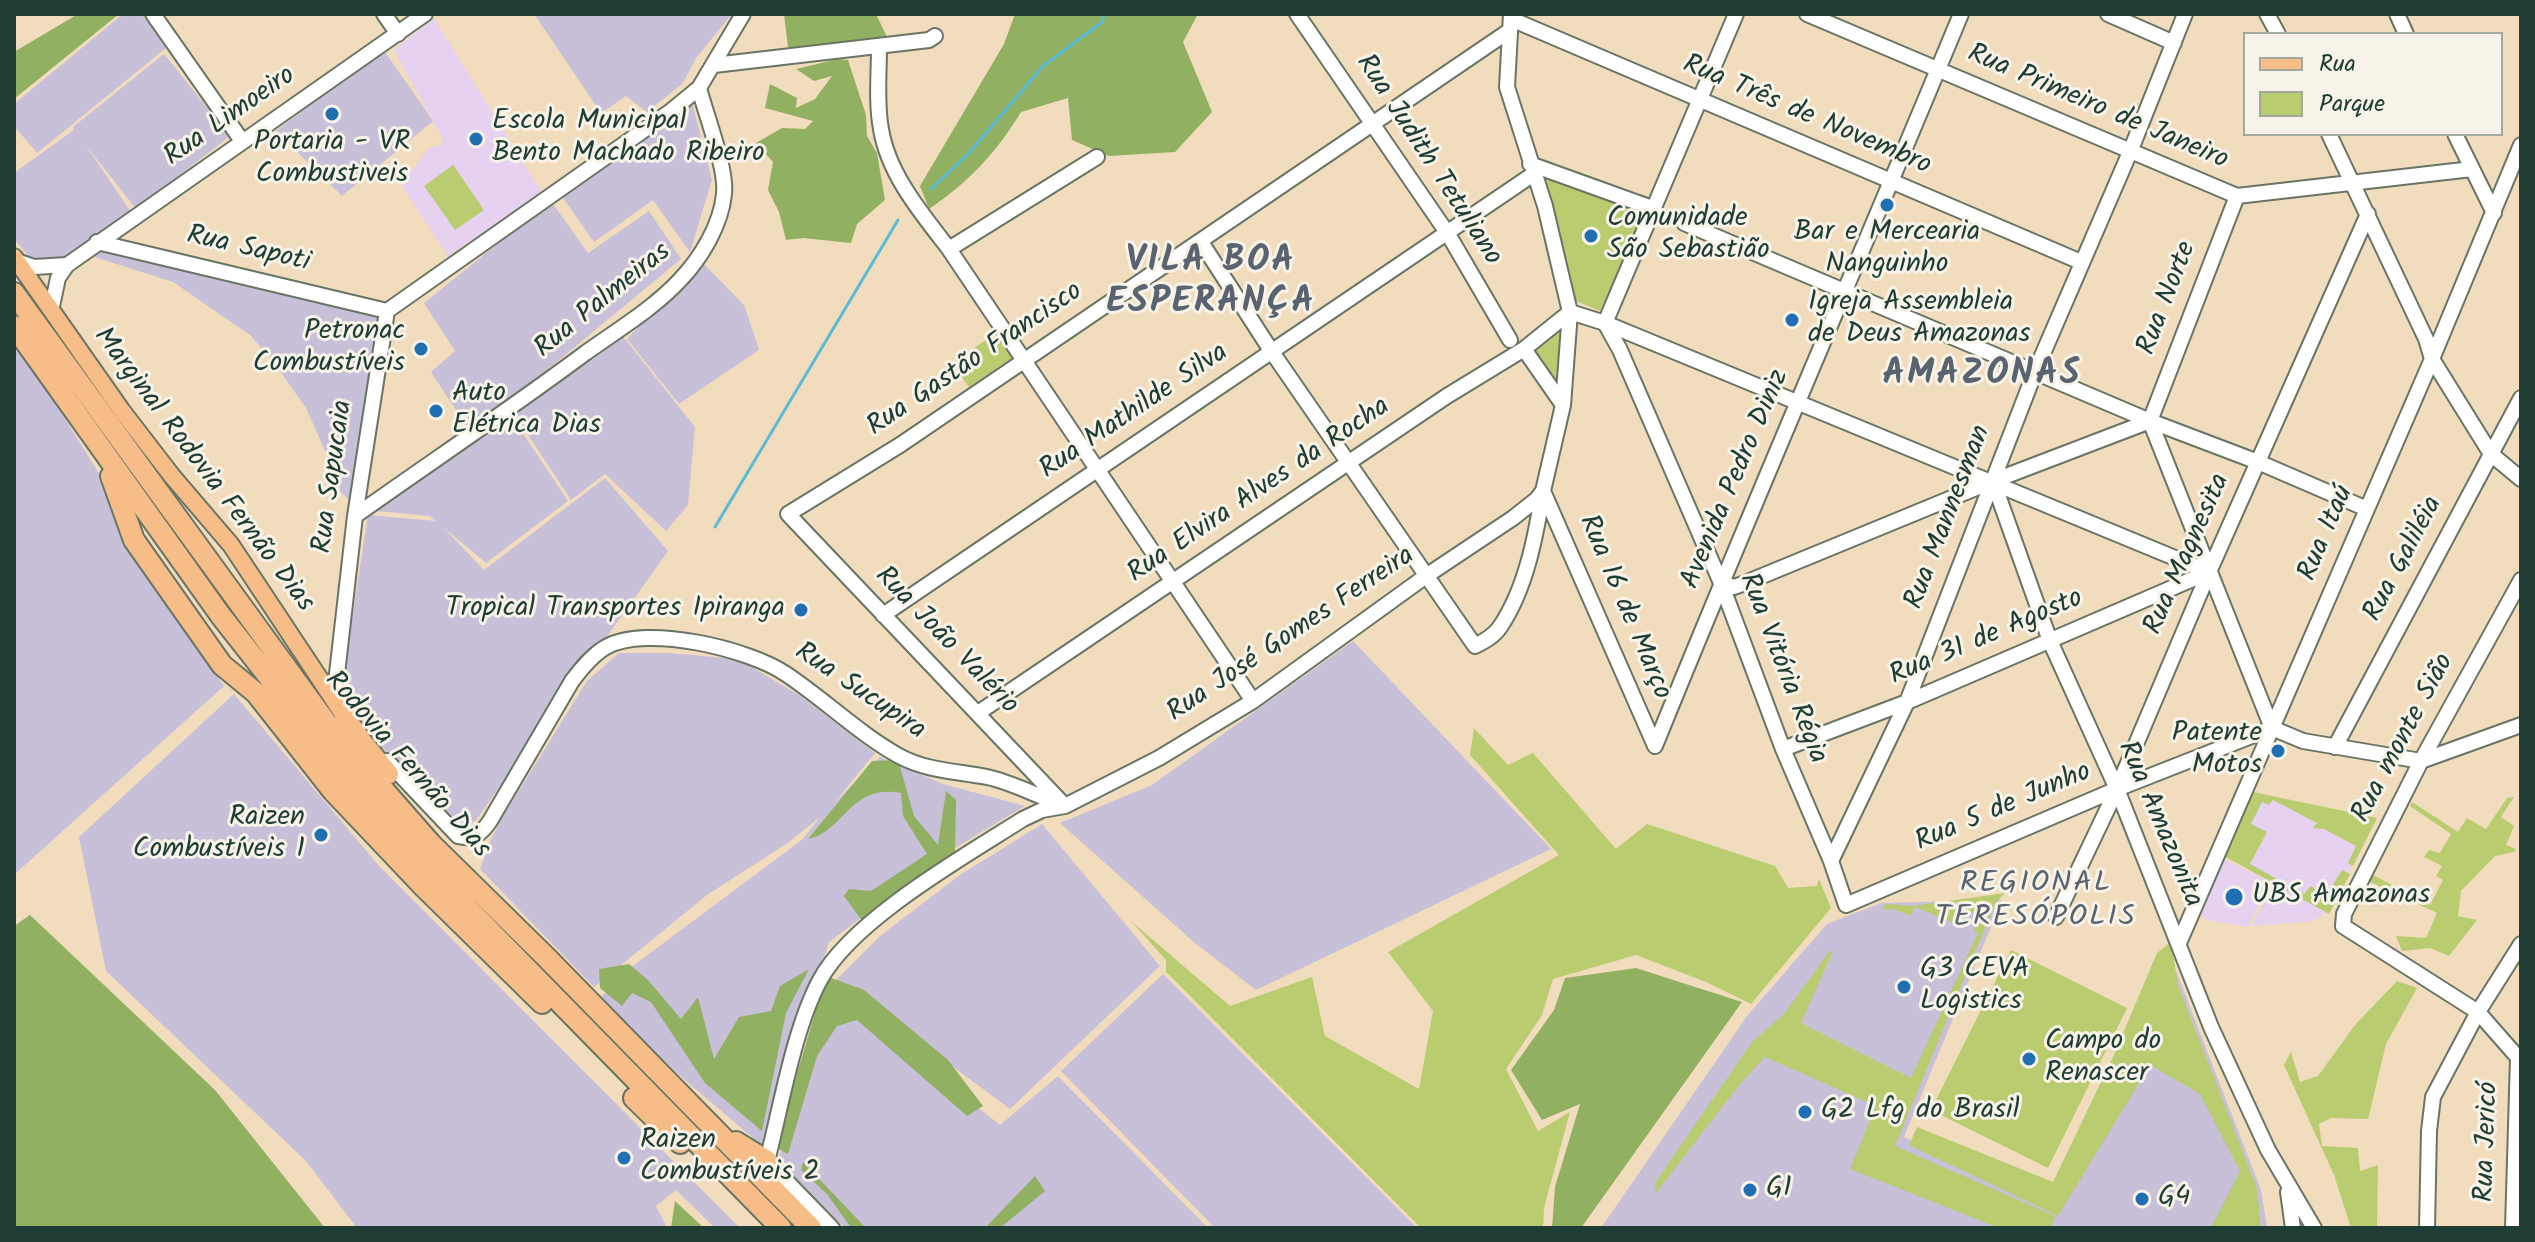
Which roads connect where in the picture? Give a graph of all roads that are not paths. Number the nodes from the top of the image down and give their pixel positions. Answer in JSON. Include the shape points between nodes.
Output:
{"nodes":[{"id":1,"x":153,"y":14,"type":"edge"},
{"id":2,"x":384,"y":14,"type":"edge"},
{"id":3,"x":425,"y":14,"type":"edge"},
{"id":4,"x":743,"y":14,"type":"edge"},
{"id":5,"x":1297,"y":14,"type":"edge"},
{"id":6,"x":1736,"y":14,"type":"edge"},
{"id":7,"x":1807,"y":14,"type":"edge"},
{"id":8,"x":1961,"y":14,"type":"edge"},
{"id":9,"x":2108,"y":14,"type":"edge"},
{"id":10,"x":2185,"y":14,"type":"edge"},
{"id":11,"x":2267,"y":14,"type":"edge"},
{"id":12,"x":1510,"y":21,"type":"edge"},
{"id":13,"x":2277,"y":32,"type":"edge"},
{"id":14,"x":398,"y":34,"type":"junction"},
{"id":15,"x":935,"y":36,"type":"dead end"},
{"id":16,"x":2174,"y":43,"type":"junction"},
{"id":17,"x":879,"y":47,"type":"junction"},
{"id":18,"x":714,"y":65,"type":"junction"},
{"id":19,"x":1938,"y":70,"type":"junction"},
{"id":20,"x":699,"y":88,"type":"junction"},
{"id":21,"x":1699,"y":99,"type":"junction"},
{"id":22,"x":1373,"y":123,"type":"junction"},
{"id":23,"x":2330,"y":136,"type":"edge"},
{"id":24,"x":2456,"y":136,"type":"edge"},
{"id":25,"x":242,"y":141,"type":"junction"},
{"id":26,"x":2521,"y":145,"type":"edge"},
{"id":27,"x":2130,"y":152,"type":"junction"},
{"id":28,"x":1097,"y":157,"type":"dead end"},
{"id":29,"x":1532,"y":168,"type":"junction"},
{"id":30,"x":2472,"y":169,"type":"junction"},
{"id":31,"x":1893,"y":183,"type":"junction"},
{"id":32,"x":2355,"y":184,"type":"junction"},
{"id":33,"x":2237,"y":196,"type":"junction"},
{"id":34,"x":1655,"y":209,"type":"junction"},
{"id":35,"x":2494,"y":213,"type":"junction"},
{"id":36,"x":2368,"y":214,"type":"junction"},
{"id":37,"x":1684,"y":223,"type":"dead end"},
{"id":38,"x":1448,"y":234,"type":"junction"},
{"id":39,"x":97,"y":242,"type":"junction"},
{"id":40,"x":1201,"y":242,"type":"junction"},
{"id":41,"x":949,"y":249,"type":"junction"},
{"id":42,"x":16,"y":259,"type":"edge"},
{"id":43,"x":2081,"y":262,"type":"junction"},
{"id":44,"x":67,"y":265,"type":"junction"},
{"id":45,"x":1845,"y":291,"type":"junction"},
{"id":46,"x":14,"y":293,"type":"edge"},
{"id":47,"x":51,"y":311,"type":"junction"},
{"id":48,"x":387,"y":311,"type":"junction"},
{"id":49,"x":1570,"y":312,"type":"junction"},
{"id":50,"x":1605,"y":323,"type":"junction"},
{"id":51,"x":14,"y":326,"type":"edge"},
{"id":52,"x":1510,"y":340,"type":"dead end"},
{"id":53,"x":1524,"y":349,"type":"junction"},
{"id":54,"x":1272,"y":352,"type":"junction"},
{"id":55,"x":2432,"y":359,"type":"junction"},
{"id":56,"x":1023,"y":360,"type":"junction"},
{"id":57,"x":2035,"y":372,"type":"junction"},
{"id":58,"x":2521,"y":398,"type":"edge"},
{"id":59,"x":1799,"y":402,"type":"junction"},
{"id":60,"x":1563,"y":405,"type":"junction"},
{"id":61,"x":75,"y":413,"type":"junction"},
{"id":62,"x":2150,"y":421,"type":"junction"},
{"id":63,"x":2491,"y":454,"type":"junction"},
{"id":64,"x":1349,"y":462,"type":"junction"},
{"id":65,"x":2258,"y":462,"type":"junction"},
{"id":66,"x":1099,"y":469,"type":"junction"},
{"id":67,"x":2521,"y":479,"type":"edge"},
{"id":68,"x":1993,"y":481,"type":"junction"},
{"id":69,"x":1543,"y":491,"type":"junction"},
{"id":70,"x":2367,"y":509,"type":"junction"},
{"id":71,"x":788,"y":514,"type":"joint"},
{"id":72,"x":355,"y":516,"type":"junction"},
{"id":73,"x":2209,"y":572,"type":"junction"},
{"id":74,"x":1426,"y":576,"type":"junction"},
{"id":75,"x":2521,"y":580,"type":"edge"},
{"id":76,"x":1175,"y":581,"type":"junction"},
{"id":77,"x":1721,"y":583,"type":"junction"},
{"id":78,"x":883,"y":615,"type":"junction"},
{"id":79,"x":2050,"y":641,"type":"junction"},
{"id":80,"x":334,"y":700,"type":"junction"},
{"id":81,"x":1253,"y":701,"type":"junction"},
{"id":82,"x":1907,"y":702,"type":"junction"},
{"id":83,"x":978,"y":713,"type":"junction"},
{"id":84,"x":345,"y":717,"type":"junction"},
{"id":85,"x":2521,"y":725,"type":"edge"},
{"id":86,"x":2272,"y":728,"type":"junction"},
{"id":87,"x":1655,"y":746,"type":"joint"},
{"id":88,"x":2335,"y":747,"type":"junction"},
{"id":89,"x":1783,"y":749,"type":"junction"},
{"id":90,"x":2421,"y":761,"type":"junction"},
{"id":91,"x":2117,"y":789,"type":"junction"},
{"id":92,"x":1065,"y":806,"type":"junction"},
{"id":93,"x":1831,"y":861,"type":"junction"},
{"id":94,"x":1846,"y":905,"type":"joint"},
{"id":95,"x":2056,"y":917,"type":"dead end"},
{"id":96,"x":2179,"y":943,"type":"junction"},
{"id":97,"x":2521,"y":944,"type":"edge"},
{"id":98,"x":547,"y":958,"type":"junction"},
{"id":99,"x":2478,"y":1012,"type":"junction"},
{"id":100,"x":2520,"y":1060,"type":"edge"},
{"id":101,"x":709,"y":1126,"type":"junction"},
{"id":102,"x":767,"y":1161,"type":"junction"},
{"id":103,"x":2287,"y":1184,"type":"junction"},
{"id":104,"x":774,"y":1220,"type":"edge"},
{"id":105,"x":811,"y":1228,"type":"edge"},
{"id":106,"x":832,"y":1228,"type":"edge"},
{"id":107,"x":2293,"y":1228,"type":"edge"},
{"id":108,"x":2314,"y":1228,"type":"edge"},
{"id":109,"x":2427,"y":1228,"type":"edge"},
{"id":110,"x":2513,"y":1228,"type":"edge"}],
"edges":[{"from":1,"to":25,"type":"street"},
{"from":2,"to":14,"type":"street"},
{"from":3,"to":14,"type":"street","name":"Rua Limoeiro"},
{"from":4,"to":18,"type":"street"},
{"from":5,"to":22,"type":"street","name":"Rua Judith Tetuliano"},
{"from":6,"to":21,"type":"street"},
{"from":7,"to":19,"type":"street","name":"Rua Primeiro de Janeiro"},
{"from":8,"to":19,"type":"street","name":"Avenida Pedro Diniz"},
{"from":9,"to":16,"type":"street"},
{"from":10,"to":16,"type":"street","name":"Rua Mannesman"},
{"from":11,"to":13,"type":"street"},
{"from":12,"to":21,"type":"street","name":"Rua Três de Novembro"},
{"from":12,"to":22,"type":"street","name":"Rua Gastão Francisco"},
{"from":12,"to":29,"type":"street","via":[[1507,87]]},
{"from":14,"to":25,"type":"street","name":"Rua Limoeiro"},
{"from":15,"to":17,"type":"street"},
{"from":16,"to":27,"type":"street","name":"Rua Mannesman"},
{"from":17,"to":18,"type":"street"},
{"from":17,"to":41,"type":"street","via":[[881,129],[891,165]]},
{"from":18,"to":20,"type":"street"},
{"from":19,"to":27,"type":"street","name":"Rua Primeiro de Janeiro"},
{"from":19,"to":31,"type":"street","name":"Avenida Pedro Diniz"},
{"from":20,"to":48,"type":"street"},
{"from":20,"to":72,"type":"street","name":"Rua Palmeiras","via":[[724,195],[701,255],[656,301]]},
{"from":21,"to":31,"type":"street","name":"Rua Três de Novembro"},
{"from":21,"to":34,"type":"street"},
{"from":22,"to":38,"type":"street","name":"Rua Judith Tetuliano"},
{"from":22,"to":40,"type":"street","name":"Rua Gastão Francisco"},
{"from":23,"to":32,"type":"street"},
{"from":24,"to":30,"type":"street"},
{"from":25,"to":39,"type":"street","name":"Rua Limoeiro"},
{"from":26,"to":35,"type":"street","name":"Rua Itaú"},
{"from":27,"to":33,"type":"street","name":"Rua Primeiro de Janeiro"},
{"from":27,"to":43,"type":"street","name":"Rua Mannesman"},
{"from":28,"to":41,"type":"street"},
{"from":29,"to":34,"type":"street"},
{"from":29,"to":38,"type":"street","name":"Rua Mathilde Silva"},
{"from":29,"to":49,"type":"street"},
{"from":30,"to":32,"type":"street","name":"Rua Primeiro de Janeiro"},
{"from":30,"to":35,"type":"street"},
{"from":31,"to":43,"type":"street","name":"Rua Três de Novembro"},
{"from":31,"to":45,"type":"street","name":"Avenida Pedro Diniz"},
{"from":32,"to":33,"type":"street","name":"Rua Primeiro de Janeiro"},
{"from":32,"to":36,"type":"street"},
{"from":33,"to":62,"type":"street","name":"Rua Norte"},
{"from":34,"to":50,"type":"street"},
{"from":35,"to":55,"type":"street","name":"Rua Itaú"},
{"from":36,"to":55,"type":"street"},
{"from":36,"to":65,"type":"street","name":"Rua Magnesita"},
{"from":37,"to":45,"type":"street"},
{"from":38,"to":52,"type":"street","name":"Rua Judith Tetuliano"},
{"from":38,"to":54,"type":"street","name":"Rua Mathilde Silva"},
{"from":39,"to":44,"type":"street","name":"Rua Limoeiro"},
{"from":39,"to":48,"type":"street","name":"Rua Sapoti"},
{"from":40,"to":54,"type":"street"},
{"from":40,"to":56,"type":"street","name":"Rua Gastão Francisco"},
{"from":41,"to":56,"type":"street"},
{"from":42,"to":44,"type":"street","via":[[34,267]]},
{"from":42,"to":47,"type":"main road","name":"Marginal Rodovia Fernão Dias"},
{"from":43,"to":57,"type":"street","name":"Rua Mannesman"},
{"from":44,"to":47,"type":"street","via":[[58,278]]},
{"from":45,"to":57,"type":"street"},
{"from":45,"to":59,"type":"street","name":"Avenida Pedro Diniz"},
{"from":46,"to":98,"type":"highway","name":"Rodovia Fernão Dias","via":[[333,732],[431,844]]},
{"from":47,"to":80,"type":"main road","name":"Marginal Rodovia Fernão Dias","via":[[172,476],[231,545]]},
{"from":48,"to":72,"type":"street","name":"Rua Sapucaia"},
{"from":49,"to":50,"type":"street"},
{"from":49,"to":53,"type":"street","name":"Rua Elvira Alves da Rocha"},
{"from":49,"to":60,"type":"street"},
{"from":50,"to":59,"type":"street"},
{"from":50,"to":77,"type":"street","name":"Rua Vitória Régia"},
{"from":51,"to":61,"type":"highway","name":"Rodovia Fernão Dias"},
{"from":53,"to":60,"type":"street"},
{"from":53,"to":64,"type":"street","name":"Rua Elvira Alves da Rocha"},
{"from":54,"to":64,"type":"street"},
{"from":54,"to":66,"type":"street","name":"Rua Mathilde Silva"},
{"from":55,"to":63,"type":"street"},
{"from":55,"to":70,"type":"street","name":"Rua Itaú"},
{"from":56,"to":66,"type":"street"},
{"from":56,"to":71,"type":"street","name":"Rua Gastão Francisco"},
{"from":57,"to":62,"type":"street"},
{"from":57,"to":68,"type":"street","name":"Rua Mannesman"},
{"from":58,"to":63,"type":"street","name":"Rua Galiléia"},
{"from":59,"to":68,"type":"street"},
{"from":59,"to":77,"type":"street","name":"Avenida Pedro Diniz"},
{"from":60,"to":69,"type":"street"},
{"from":61,"to":104,"type":"highway","name":"Rodovia Fernão Dias","via":[[241,644],[357,789],[445,886]]},
{"from":61,"to":104,"type":"highway","via":[[115,482],[134,540],[222,665],[256,693],[333,791],[403,866],[658,1123]]},
{"from":62,"to":65,"type":"street"},
{"from":62,"to":68,"type":"street"},
{"from":62,"to":73,"type":"street"},
{"from":63,"to":67,"type":"street"},
{"from":63,"to":88,"type":"street","name":"Rua Galiléia"},
{"from":64,"to":74,"type":"street"},
{"from":64,"to":76,"type":"street","name":"Rua Elvira Alves da Rocha"},
{"from":65,"to":70,"type":"street"},
{"from":65,"to":73,"type":"street","name":"Rua Magnesita"},
{"from":66,"to":76,"type":"street"},
{"from":66,"to":78,"type":"street","name":"Rua Mathilde Silva"},
{"from":68,"to":73,"type":"street"},
{"from":68,"to":77,"type":"street","via":[[1745,583]]},
{"from":68,"to":79,"type":"street","name":"Rua Amazonita"},
{"from":68,"to":82,"type":"street","name":"Rua Mannesman"},
{"from":69,"to":74,"type":"street","name":"Rua José Gomes Ferreira","via":[[1513,518]]},
{"from":69,"to":74,"type":"street","via":[[1518,591],[1500,628],[1488,639],[1475,646]]},
{"from":69,"to":87,"type":"street","name":"Rua 16 de Março"},
{"from":70,"to":86,"type":"street","name":"Rua Itaú"},
{"from":71,"to":78,"type":"street","name":"Rua João Valério"},
{"from":72,"to":80,"type":"street","name":"Rua Sapucaia"},
{"from":73,"to":79,"type":"street","name":"Rua 31 de Agosto"},
{"from":73,"to":86,"type":"street"},
{"from":73,"to":91,"type":"street","name":"Rua Magnesita"},
{"from":74,"to":81,"type":"street","name":"Rua José Gomes Ferreira"},
{"from":75,"to":90,"type":"street","name":"Rua monte Sião"},
{"from":76,"to":81,"type":"street"},
{"from":76,"to":83,"type":"street","name":"Rua Elvira Alves da Rocha"},
{"from":77,"to":87,"type":"street","name":"Avenida Pedro Diniz"},
{"from":77,"to":89,"type":"street","name":"Rua Vitória Régia"},
{"from":78,"to":83,"type":"street","name":"Rua João Valério"},
{"from":79,"to":82,"type":"street","name":"Rua 31 de Agosto"},
{"from":79,"to":91,"type":"street","name":"Rua Amazonita"},
{"from":80,"to":84,"type":"main road","name":"Marginal Rodovia Fernão Dias"},
{"from":81,"to":92,"type":"street","name":"Rua José Gomes Ferreira"},
{"from":82,"to":89,"type":"street","name":"Rua 31 de Agosto"},
{"from":82,"to":93,"type":"street","name":"Rua Mannesman"},
{"from":83,"to":92,"type":"street","name":"Rua João Valério"},
{"from":84,"to":92,"type":"street","name":"Rua Sucupira","via":[[458,836],[471,838],[490,821],[584,665],[606,647],[633,637],[683,640],[763,661],[901,757],[930,769],[988,777]]},
{"from":84,"to":98,"type":"highway"},
{"from":85,"to":90,"type":"street"},
{"from":86,"to":88,"type":"street"},
{"from":86,"to":91,"type":"street","name":"Rua 5 de Junho"},
{"from":86,"to":96,"type":"street","name":"Rua Itaú"},
{"from":88,"to":90,"type":"street"},
{"from":89,"to":93,"type":"street","name":"Rua Vitória Régia"},
{"from":90,"to":99,"type":"street","name":"Rua monte Sião","via":[[2344,914],[2343,926]]},
{"from":91,"to":94,"type":"street","name":"Rua 5 de Junho"},
{"from":91,"to":95,"type":"street","name":"Rua Magnesita"},
{"from":91,"to":96,"type":"street","name":"Rua Amazonita"},
{"from":92,"to":102,"type":"street","name":"Rua José Gomes Ferreira","via":[[1023,819],[971,852],[897,902],[845,946],[819,981],[803,1022]]},
{"from":93,"to":94,"type":"street","name":"Rua Vitória Régia"},
{"from":96,"to":103,"type":"street","name":"Rua Amazonita","via":[[2211,1027]]},
{"from":97,"to":99,"type":"street"},
{"from":98,"to":101,"type":"highway","name":"Rodovia Fernão Dias"},
{"from":99,"to":100,"type":"street"},
{"from":99,"to":109,"type":"street","via":[[2433,1097]]},
{"from":100,"to":110,"type":"street","name":"Rua Jericó"},
{"from":101,"to":102,"type":"highway"},
{"from":101,"to":105,"type":"highway","name":"Rodovia Fernão Dias"},
{"from":102,"to":106,"type":"street"},
{"from":103,"to":107,"type":"street","name":"Rua Amazonita"},
{"from":103,"to":108,"type":"street","name":"Rua Amazonita"}]}
